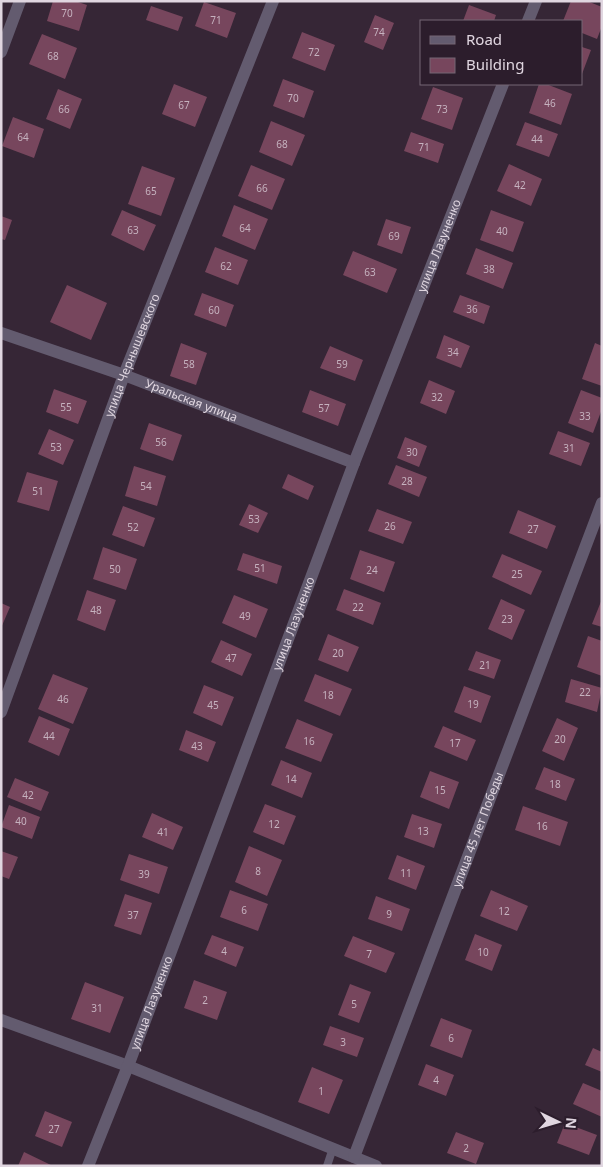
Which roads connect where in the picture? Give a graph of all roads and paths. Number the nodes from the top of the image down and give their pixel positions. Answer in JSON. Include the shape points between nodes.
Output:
{"nodes":[{"id":1,"x":20,"y":1,"type":"edge"},
{"id":2,"x":273,"y":1,"type":"edge"},
{"id":3,"x":536,"y":1,"type":"edge"},
{"id":4,"x":528,"y":20,"type":"edge"},
{"id":5,"x":1,"y":52,"type":"edge"},
{"id":6,"x":503,"y":85,"type":"edge"},
{"id":7,"x":1,"y":333,"type":"edge"},
{"id":8,"x":124,"y":375,"type":"junction"},
{"id":9,"x":354,"y":463,"type":"junction"},
{"id":10,"x":602,"y":503,"type":"edge"},
{"id":11,"x":1,"y":712,"type":"edge"},
{"id":12,"x":1,"y":1020,"type":"edge"},
{"id":13,"x":128,"y":1066,"type":"junction"},
{"id":14,"x":333,"y":1148,"type":"junction"},
{"id":15,"x":354,"y":1157,"type":"junction"},
{"id":16,"x":88,"y":1166,"type":"edge"},
{"id":17,"x":327,"y":1166,"type":"edge"},
{"id":18,"x":376,"y":1166,"type":"edge"}],
"edges":[{"from":1,"to":5,"type":"street"},
{"from":2,"to":8,"type":"street","name":"улица Чернышевского"},
{"from":3,"to":4,"type":"street"},
{"from":6,"to":9,"type":"street","name":"улица Лазуненко"},
{"from":7,"to":8,"type":"street","name":"Уральская улица"},
{"from":8,"to":9,"type":"street","name":"Уральская улица"},
{"from":8,"to":11,"type":"street","name":"улица Чернышевского"},
{"from":9,"to":13,"type":"street","name":"улица Лазуненко"},
{"from":10,"to":15,"type":"street","name":"улица 45 лет Победы"},
{"from":12,"to":13,"type":"street"},
{"from":13,"to":14,"type":"street"},
{"from":13,"to":16,"type":"street","name":"улица Лазуненко"},
{"from":14,"to":15,"type":"street"},
{"from":14,"to":17,"type":"lane"},
{"from":15,"to":18,"type":"street"}]}
